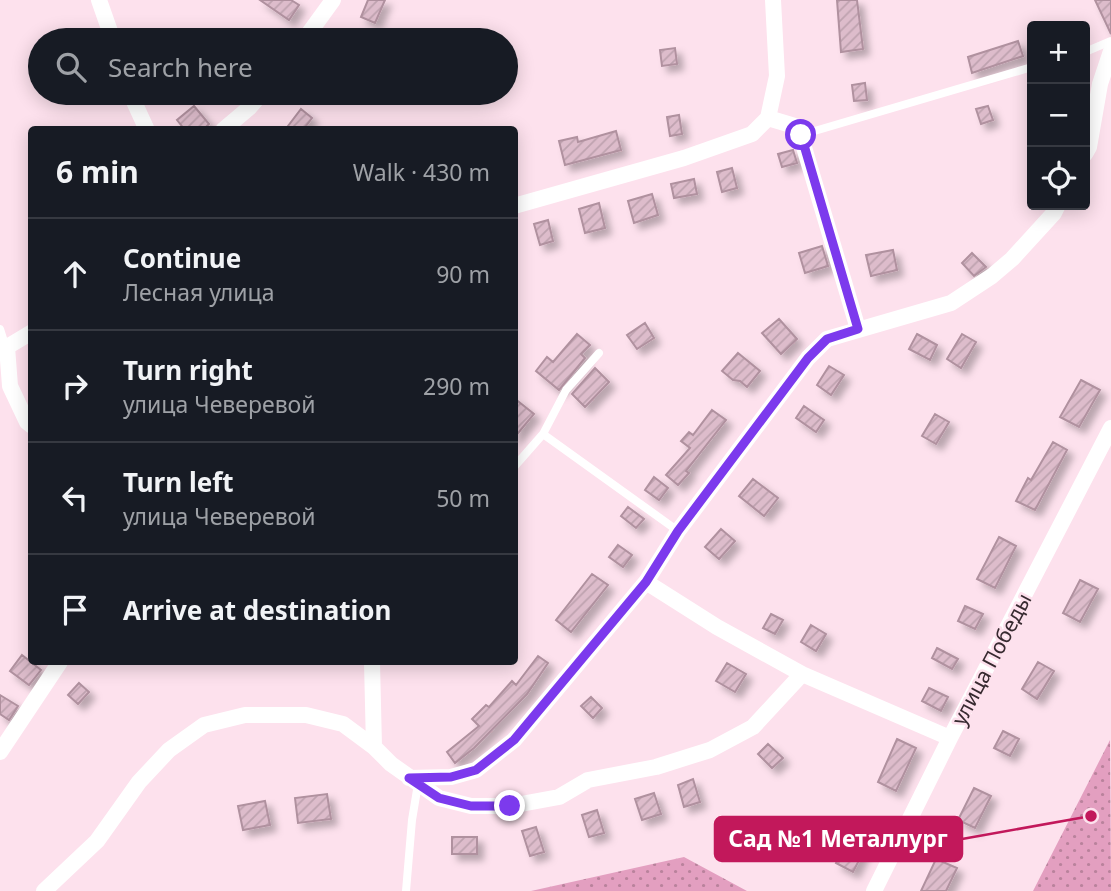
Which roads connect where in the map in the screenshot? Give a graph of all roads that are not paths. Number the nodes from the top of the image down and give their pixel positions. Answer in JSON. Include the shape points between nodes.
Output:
{"nodes":[{"id":1,"x":99,"y":0,"type":"edge"},
{"id":2,"x":334,"y":0,"type":"edge"},
{"id":3,"x":773,"y":0,"type":"edge"},
{"id":4,"x":109,"y":28,"type":"edge"},
{"id":5,"x":313,"y":28,"type":"edge"},
{"id":6,"x":1111,"y":41,"type":"edge"},
{"id":7,"x":1090,"y":50,"type":"edge"},
{"id":8,"x":1109,"y":56,"type":"edge"},
{"id":9,"x":1027,"y":68,"type":"edge"},
{"id":10,"x":136,"y":105,"type":"edge"},
{"id":11,"x":252,"y":105,"type":"edge"},
{"id":12,"x":768,"y":118,"type":"junction"},
{"id":13,"x":145,"y":126,"type":"edge"},
{"id":14,"x":228,"y":126,"type":"edge"},
{"id":15,"x":801,"y":135,"type":"junction"},
{"id":16,"x":1089,"y":147,"type":"edge"},
{"id":17,"x":518,"y":205,"type":"edge"},
{"id":18,"x":1056,"y":210,"type":"edge"},
{"id":19,"x":0,"y":329,"type":"edge"},
{"id":20,"x":858,"y":329,"type":"junction"},
{"id":21,"x":28,"y":334,"type":"edge"},
{"id":22,"x":4,"y":349,"type":"edge"},
{"id":23,"x":599,"y":354,"type":"dead end"},
{"id":24,"x":28,"y":423,"type":"edge"},
{"id":25,"x":1111,"y":428,"type":"edge"},
{"id":26,"x":543,"y":434,"type":"junction"},
{"id":27,"x":518,"y":462,"type":"edge"},
{"id":28,"x":678,"y":531,"type":"junction"},
{"id":29,"x":646,"y":582,"type":"junction"},
{"id":30,"x":58,"y":665,"type":"edge"},
{"id":31,"x":372,"y":665,"type":"edge"},
{"id":32,"x":802,"y":674,"type":"junction"},
{"id":33,"x":950,"y":738,"type":"junction"},
{"id":34,"x":374,"y":747,"type":"junction"},
{"id":35,"x":0,"y":752,"type":"edge"},
{"id":36,"x":414,"y":781,"type":"junction"},
{"id":37,"x":44,"y":891,"type":"edge"},
{"id":38,"x":406,"y":891,"type":"edge"},
{"id":39,"x":874,"y":891,"type":"edge"}],
"edges":[{"from":1,"to":4,"type":"street"},
{"from":2,"to":5,"type":"street"},
{"from":3,"to":12,"type":"street","via":[[777,76]]},
{"from":6,"to":7,"type":"lane"},
{"from":8,"to":16,"type":"street"},
{"from":9,"to":15,"type":"lane"},
{"from":10,"to":13,"type":"street"},
{"from":11,"to":14,"type":"street"},
{"from":12,"to":15,"type":"street","via":[[798,127]]},
{"from":12,"to":17,"type":"street","via":[[752,134],[684,158]]},
{"from":15,"to":20,"type":"street"},
{"from":18,"to":20,"type":"street","via":[[1012,259],[951,303]]},
{"from":19,"to":22,"type":"lane"},
{"from":20,"to":28,"type":"street","via":[[827,339],[808,358]]},
{"from":21,"to":22,"type":"street"},
{"from":22,"to":24,"type":"street","via":[[10,386]]},
{"from":23,"to":26,"type":"lane","via":[[566,390]]},
{"from":25,"to":33,"type":"street","name":"улица Победы"},
{"from":26,"to":27,"type":"lane"},
{"from":26,"to":28,"type":"lane"},
{"from":28,"to":29,"type":"street"},
{"from":29,"to":32,"type":"street"},
{"from":29,"to":36,"type":"street","via":[[514,740],[476,770]]},
{"from":30,"to":35,"type":"street"},
{"from":31,"to":34,"type":"street"},
{"from":32,"to":33,"type":"street"},
{"from":32,"to":36,"type":"street","via":[[753,727],[710,750],[587,780],[559,797],[510,806],[471,806],[439,798]]},
{"from":33,"to":39,"type":"street","name":"улица Победы"},
{"from":34,"to":36,"type":"street"},
{"from":34,"to":37,"type":"street","via":[[343,724],[306,715],[246,715],[204,726],[169,750],[139,782],[97,841]]},
{"from":36,"to":38,"type":"lane"}]}
